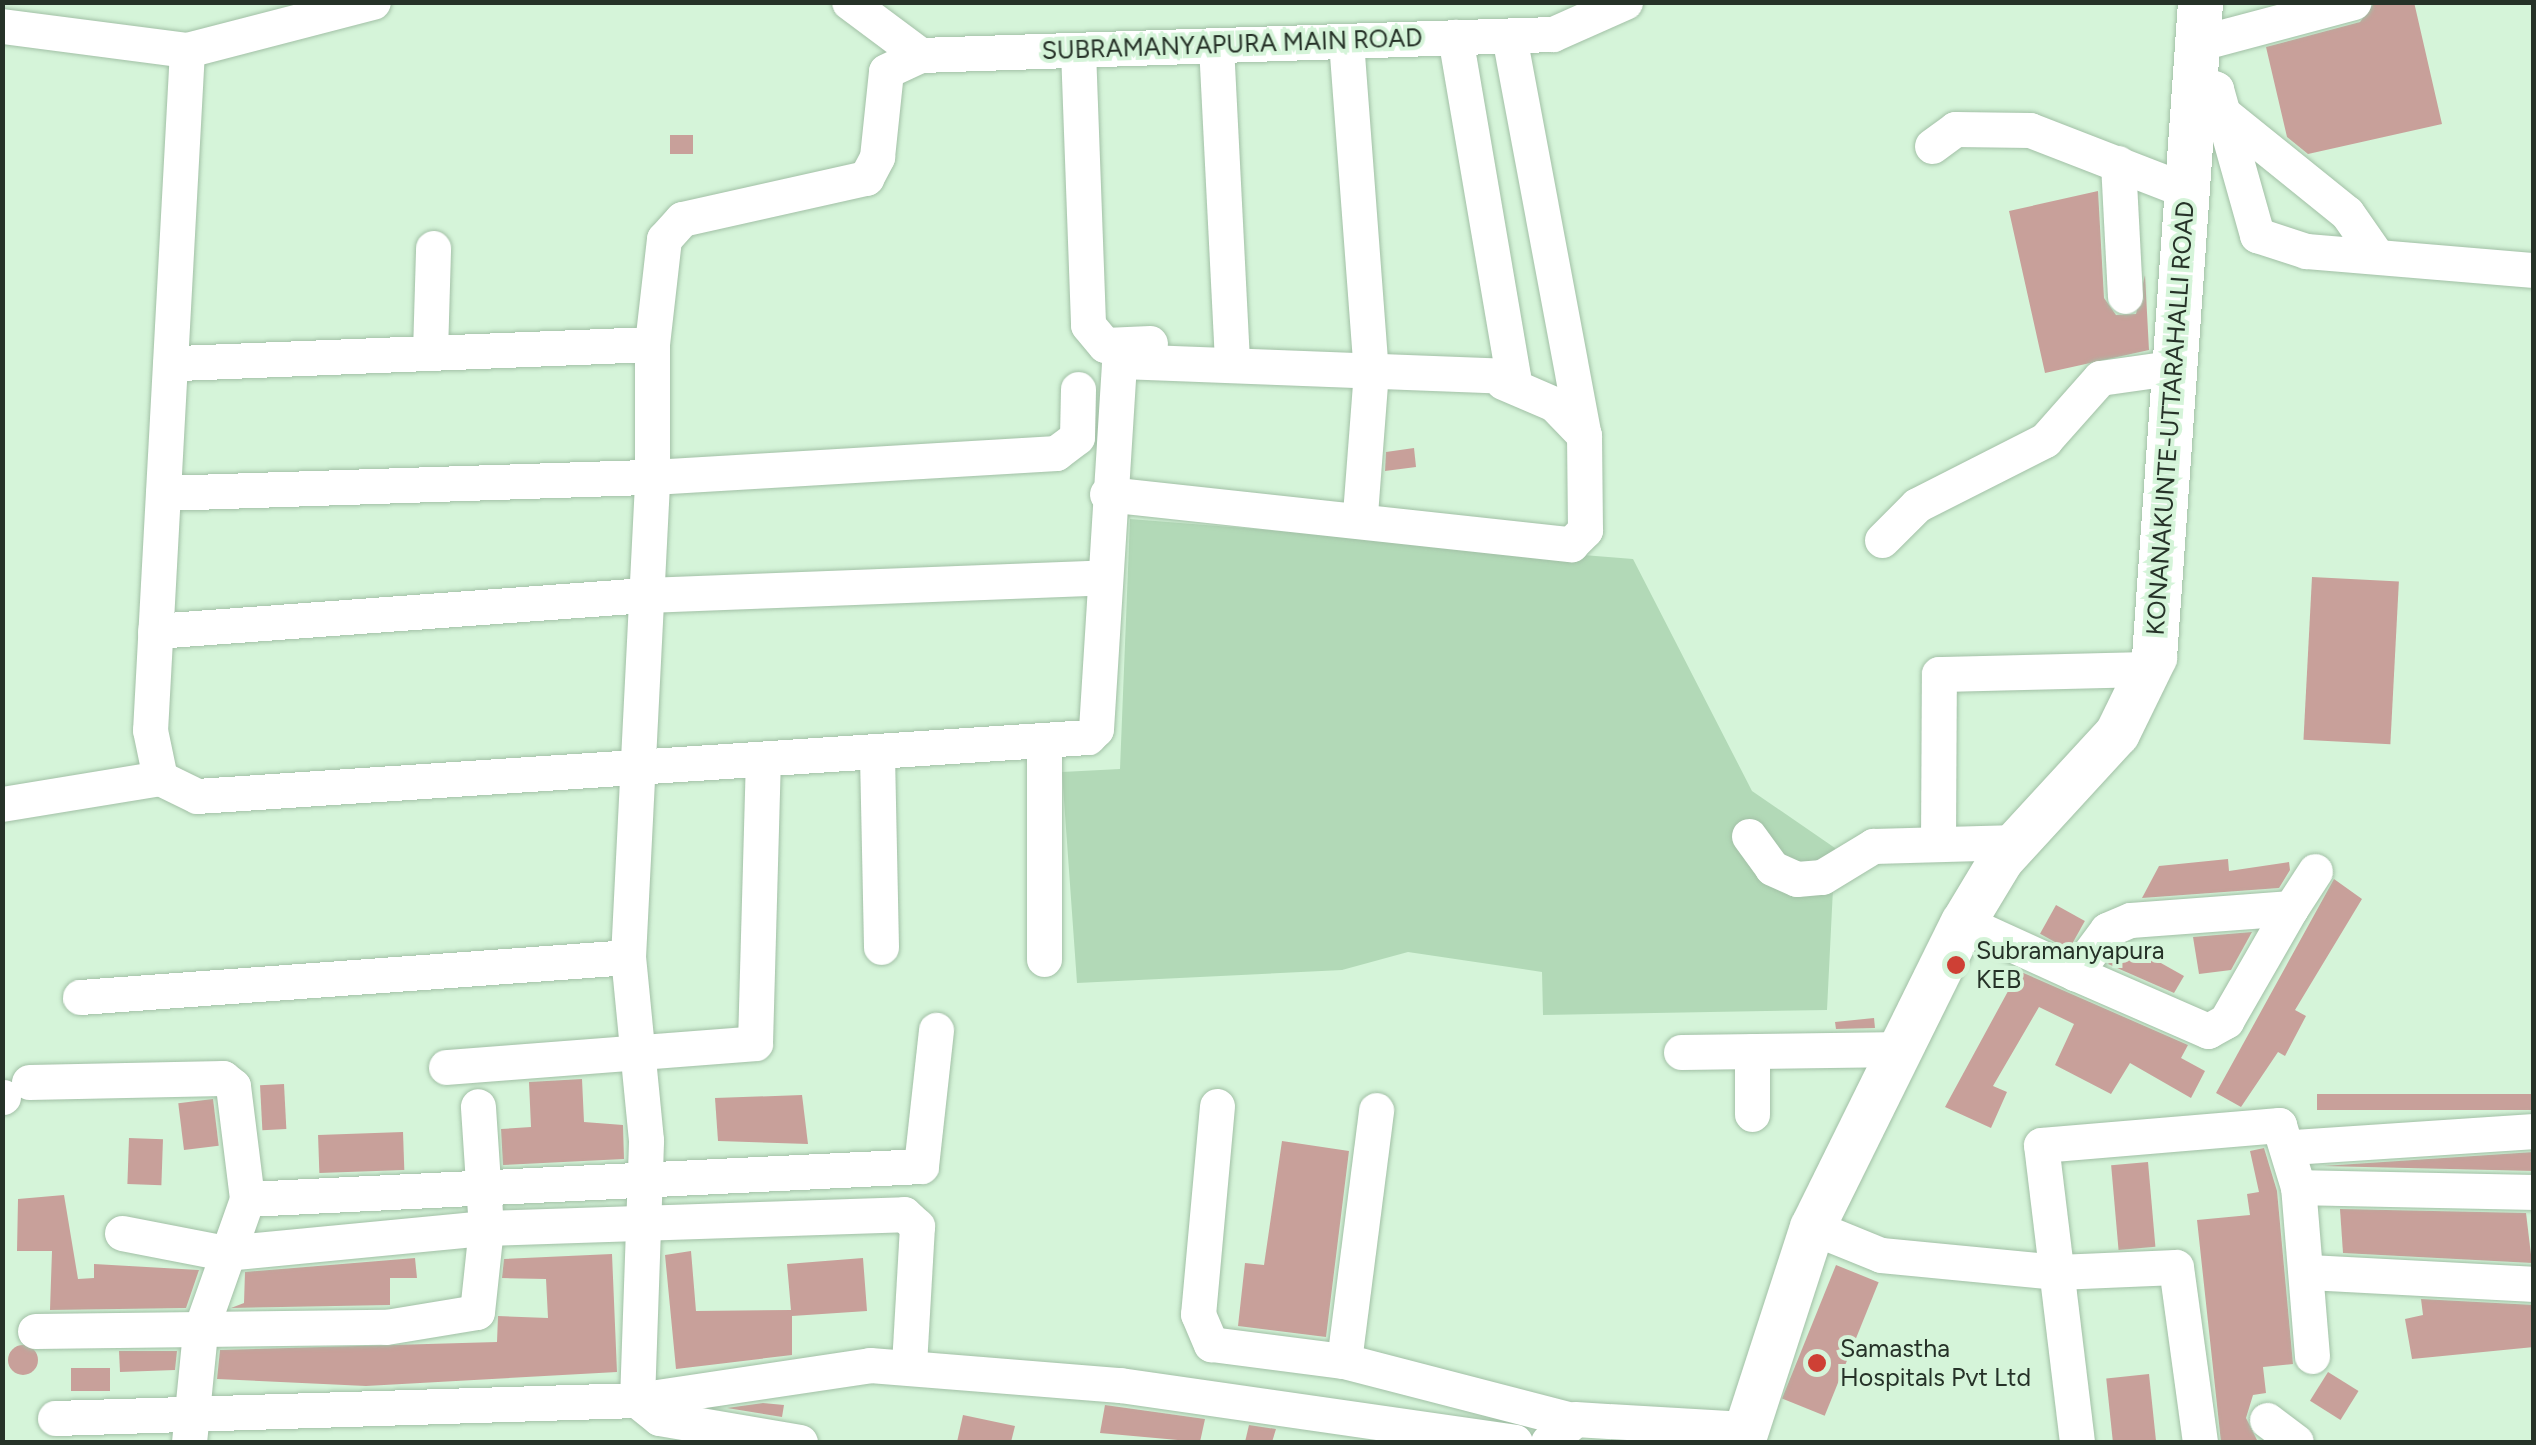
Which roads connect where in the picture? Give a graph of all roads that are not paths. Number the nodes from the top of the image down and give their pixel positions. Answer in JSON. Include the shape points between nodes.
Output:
{"nodes":[{"id":1,"x":373,"y":2,"type":"edge"},
{"id":2,"x":849,"y":2,"type":"edge"},
{"id":3,"x":1625,"y":2,"type":"edge"},
{"id":4,"x":2354,"y":2,"type":"edge"},
{"id":5,"x":2,"y":26,"type":"edge"},
{"id":6,"x":1508,"y":36,"type":"junction"},
{"id":7,"x":1455,"y":37,"type":"junction"},
{"id":8,"x":1346,"y":40,"type":"junction"},
{"id":9,"x":1216,"y":45,"type":"junction"},
{"id":10,"x":187,"y":50,"type":"junction"},
{"id":11,"x":1078,"y":50,"type":"junction"},
{"id":12,"x":920,"y":55,"type":"junction"},
{"id":13,"x":2204,"y":60,"type":"edge"},
{"id":14,"x":1932,"y":146,"type":"dead end"},
{"id":15,"x":2118,"y":163,"type":"junction"},
{"id":16,"x":2185,"y":190,"type":"junction"},
{"id":17,"x":433,"y":248,"type":"dead end"},
{"id":18,"x":2377,"y":256,"type":"junction"},
{"id":19,"x":2534,"y":270,"type":"edge"},
{"id":20,"x":2124,"y":296,"type":"dead end"},
{"id":21,"x":652,"y":344,"type":"junction"},
{"id":22,"x":1232,"y":349,"type":"junction"},
{"id":23,"x":430,"y":352,"type":"junction"},
{"id":24,"x":170,"y":363,"type":"junction"},
{"id":25,"x":2170,"y":368,"type":"junction"},
{"id":26,"x":1371,"y":370,"type":"junction"},
{"id":27,"x":1503,"y":382,"type":"junction"},
{"id":28,"x":1078,"y":389,"type":"dead end"},
{"id":29,"x":1584,"y":435,"type":"junction"},
{"id":30,"x":652,"y":477,"type":"junction"},
{"id":31,"x":163,"y":493,"type":"junction"},
{"id":32,"x":1107,"y":494,"type":"junction"},
{"id":33,"x":1360,"y":515,"type":"junction"},
{"id":34,"x":1882,"y":540,"type":"dead end"},
{"id":35,"x":1103,"y":577,"type":"junction"},
{"id":36,"x":644,"y":595,"type":"junction"},
{"id":37,"x":155,"y":632,"type":"junction"},
{"id":38,"x":2149,"y":669,"type":"junction"},
{"id":39,"x":1044,"y":743,"type":"junction"},
{"id":40,"x":878,"y":754,"type":"junction"},
{"id":41,"x":763,"y":762,"type":"junction"},
{"id":42,"x":631,"y":771,"type":"junction"},
{"id":43,"x":160,"y":778,"type":"junction"},
{"id":44,"x":2,"y":804,"type":"edge"},
{"id":45,"x":1749,"y":836,"type":"dead end"},
{"id":46,"x":2016,"y":842,"type":"junction"},
{"id":47,"x":1938,"y":844,"type":"junction"},
{"id":48,"x":2314,"y":871,"type":"dead end"},
{"id":49,"x":2291,"y":908,"type":"junction"},
{"id":50,"x":1963,"y":922,"type":"junction"},
{"id":51,"x":880,"y":947,"type":"dead end"},
{"id":52,"x":628,"y":957,"type":"junction"},
{"id":53,"x":1044,"y":958,"type":"dead end"},
{"id":54,"x":2075,"y":973,"type":"junction"},
{"id":55,"x":80,"y":997,"type":"dead end"},
{"id":56,"x":936,"y":1030,"type":"dead end"},
{"id":57,"x":1904,"y":1049,"type":"junction"},
{"id":58,"x":1752,"y":1051,"type":"junction"},
{"id":59,"x":1681,"y":1052,"type":"dead end"},
{"id":60,"x":644,"y":1056,"type":"junction"},
{"id":61,"x":446,"y":1067,"type":"dead end"},
{"id":62,"x":11,"y":1092,"type":"edge"},
{"id":63,"x":478,"y":1106,"type":"dead end"},
{"id":64,"x":1217,"y":1106,"type":"dead end"},
{"id":65,"x":1376,"y":1110,"type":"dead end"},
{"id":66,"x":1752,"y":1114,"type":"dead end"},
{"id":67,"x":2534,"y":1131,"type":"edge"},
{"id":68,"x":2293,"y":1147,"type":"junction"},
{"id":69,"x":921,"y":1166,"type":"junction"},
{"id":70,"x":643,"y":1180,"type":"junction"},
{"id":71,"x":481,"y":1184,"type":"junction"},
{"id":72,"x":2298,"y":1187,"type":"junction"},
{"id":73,"x":2534,"y":1192,"type":"edge"},
{"id":74,"x":247,"y":1198,"type":"junction"},
{"id":75,"x":912,"y":1218,"type":"junction"},
{"id":76,"x":642,"y":1220,"type":"junction"},
{"id":77,"x":1812,"y":1227,"type":"junction"},
{"id":78,"x":486,"y":1228,"type":"junction"},
{"id":79,"x":122,"y":1233,"type":"dead end"},
{"id":80,"x":225,"y":1254,"type":"junction"},
{"id":81,"x":2057,"y":1272,"type":"junction"},
{"id":82,"x":2307,"y":1272,"type":"junction"},
{"id":83,"x":2534,"y":1284,"type":"edge"},
{"id":84,"x":34,"y":1330,"type":"dead end"},
{"id":85,"x":200,"y":1332,"type":"junction"},
{"id":86,"x":2312,"y":1356,"type":"dead end"},
{"id":87,"x":1344,"y":1361,"type":"junction"},
{"id":88,"x":909,"y":1366,"type":"junction"},
{"id":89,"x":637,"y":1400,"type":"junction"},
{"id":90,"x":55,"y":1418,"type":"dead end"},
{"id":91,"x":2267,"y":1420,"type":"dead end"},
{"id":92,"x":192,"y":1426,"type":"edge"},
{"id":93,"x":1560,"y":1431,"type":"edge"},
{"id":94,"x":1744,"y":1436,"type":"edge"},
{"id":95,"x":800,"y":1442,"type":"edge"},
{"id":96,"x":1515,"y":1442,"type":"edge"},
{"id":97,"x":2077,"y":1442,"type":"edge"},
{"id":98,"x":2200,"y":1442,"type":"edge"},
{"id":99,"x":2296,"y":1442,"type":"edge"}],
"edges":[{"from":1,"to":10,"type":"street"},
{"from":2,"to":12,"type":"street"},
{"from":3,"to":6,"type":"street","name":"SUBRAMANYAPURA MAIN ROAD","via":[[1552,34]]},
{"from":4,"to":13,"type":"street"},
{"from":5,"to":10,"type":"street","via":[[56,39]]},
{"from":6,"to":7,"type":"street","name":"SUBRAMANYAPURA MAIN ROAD"},
{"from":6,"to":29,"type":"street"},
{"from":7,"to":8,"type":"street","name":"SUBRAMANYAPURA MAIN ROAD"},
{"from":7,"to":27,"type":"street","via":[[1515,366]]},
{"from":8,"to":9,"type":"street","name":"SUBRAMANYAPURA MAIN ROAD"},
{"from":8,"to":26,"type":"street"},
{"from":9,"to":11,"type":"street","name":"SUBRAMANYAPURA MAIN ROAD"},
{"from":9,"to":22,"type":"street"},
{"from":10,"to":24,"type":"street"},
{"from":11,"to":12,"type":"street","name":"SUBRAMANYAPURA MAIN ROAD"},
{"from":11,"to":22,"type":"street","via":[[1094,340]]},
{"from":12,"to":21,"type":"street","via":[[886,70],[877,156],[866,178],[849,189],[682,219],[664,239]]},
{"from":13,"to":16,"type":"main road","name":"KONANAKUNTE-UTTARAHALLI ROAD"},
{"from":13,"to":18,"type":"street","via":[[2346,212]]},
{"from":13,"to":18,"type":"street","via":[[2257,235],[2306,251]]},
{"from":14,"to":15,"type":"street","via":[[1955,129],[1989,124]]},
{"from":15,"to":16,"type":"street"},
{"from":15,"to":20,"type":"street"},
{"from":16,"to":25,"type":"main road","name":"KONANAKUNTE-UTTARAHALLI ROAD"},
{"from":17,"to":23,"type":"street"},
{"from":18,"to":19,"type":"street"},
{"from":21,"to":23,"type":"street"},
{"from":21,"to":30,"type":"street"},
{"from":22,"to":26,"type":"street"},
{"from":22,"to":32,"type":"street","via":[[1119,362]]},
{"from":23,"to":24,"type":"street"},
{"from":24,"to":31,"type":"street"},
{"from":25,"to":34,"type":"street","via":[[2100,378],[2045,440],[1916,504]]},
{"from":25,"to":38,"type":"main road","name":"KONANAKUNTE-UTTARAHALLI ROAD"},
{"from":26,"to":27,"type":"street"},
{"from":26,"to":33,"type":"street"},
{"from":27,"to":29,"type":"street","via":[[1554,404]]},
{"from":28,"to":30,"type":"street","via":[[1077,438],[1056,454]]},
{"from":29,"to":33,"type":"street","via":[[1584,530],[1570,544]]},
{"from":30,"to":31,"type":"street"},
{"from":30,"to":36,"type":"street"},
{"from":31,"to":37,"type":"street"},
{"from":32,"to":33,"type":"street"},
{"from":32,"to":35,"type":"street"},
{"from":35,"to":36,"type":"street"},
{"from":35,"to":39,"type":"street","via":[[1096,729]]},
{"from":36,"to":37,"type":"street"},
{"from":36,"to":42,"type":"street"},
{"from":37,"to":43,"type":"street","via":[[150,730]]},
{"from":38,"to":46,"type":"main road","name":"KONANAKUNTE-UTTARAHALLI ROAD","via":[[2117,733]]},
{"from":38,"to":47,"type":"street","via":[[1939,674]]},
{"from":39,"to":40,"type":"street"},
{"from":39,"to":53,"type":"street"},
{"from":40,"to":41,"type":"street"},
{"from":40,"to":51,"type":"street"},
{"from":41,"to":42,"type":"street"},
{"from":41,"to":60,"type":"street","via":[[754,1042]]},
{"from":42,"to":43,"type":"street","via":[[197,796]]},
{"from":42,"to":52,"type":"street"},
{"from":43,"to":44,"type":"street"},
{"from":45,"to":47,"type":"street","via":[[1772,868],[1797,879],[1822,877],[1873,846]]},
{"from":46,"to":47,"type":"street"},
{"from":46,"to":50,"type":"main road","name":"KONANAKUNTE-UTTARAHALLI ROAD"},
{"from":48,"to":49,"type":"street"},
{"from":49,"to":54,"type":"street","via":[[2130,920],[2107,930]]},
{"from":49,"to":54,"type":"street","via":[[2215,1030]]},
{"from":50,"to":54,"type":"street"},
{"from":50,"to":57,"type":"main road","name":"KONANAKUNTE-UTTARAHALLI ROAD"},
{"from":52,"to":55,"type":"street"},
{"from":52,"to":60,"type":"street","via":[[629,1029]]},
{"from":56,"to":69,"type":"street","via":[[930,1156]]},
{"from":57,"to":58,"type":"street"},
{"from":57,"to":77,"type":"main road","name":"KONANAKUNTE-UTTARAHALLI ROAD"},
{"from":58,"to":59,"type":"street"},
{"from":58,"to":66,"type":"street"},
{"from":60,"to":61,"type":"street"},
{"from":60,"to":70,"type":"street"},
{"from":62,"to":74,"type":"street","via":[[223,1078],[232,1086]]},
{"from":63,"to":71,"type":"street"},
{"from":64,"to":87,"type":"street","via":[[1203,1334],[1211,1344]]},
{"from":65,"to":87,"type":"street"},
{"from":67,"to":68,"type":"street"},
{"from":68,"to":72,"type":"street"},
{"from":68,"to":81,"type":"street","via":[[2279,1124],[2050,1140],[2037,1158]]},
{"from":69,"to":70,"type":"street"},
{"from":69,"to":75,"type":"street"},
{"from":70,"to":71,"type":"street"},
{"from":70,"to":76,"type":"street"},
{"from":71,"to":74,"type":"street"},
{"from":71,"to":78,"type":"street"},
{"from":72,"to":73,"type":"street"},
{"from":72,"to":82,"type":"street"},
{"from":74,"to":80,"type":"street"},
{"from":75,"to":76,"type":"street"},
{"from":75,"to":88,"type":"street"},
{"from":76,"to":78,"type":"street"},
{"from":76,"to":89,"type":"street"},
{"from":77,"to":81,"type":"street","via":[[1881,1256]]},
{"from":77,"to":94,"type":"main road","name":"KONANAKUNTE-UTTARAHALLI ROAD"},
{"from":78,"to":80,"type":"street"},
{"from":78,"to":85,"type":"street","via":[[482,1306],[450,1323]]},
{"from":79,"to":80,"type":"street"},
{"from":80,"to":85,"type":"street"},
{"from":81,"to":97,"type":"street"},
{"from":81,"to":98,"type":"street","via":[[2176,1266]]},
{"from":82,"to":83,"type":"street"},
{"from":82,"to":86,"type":"street"},
{"from":84,"to":85,"type":"street"},
{"from":85,"to":92,"type":"street"},
{"from":87,"to":93,"type":"street"},
{"from":88,"to":89,"type":"street"},
{"from":88,"to":96,"type":"street","via":[[1286,1406]]},
{"from":89,"to":92,"type":"street"},
{"from":89,"to":95,"type":"street","via":[[659,1418]]},
{"from":90,"to":92,"type":"street"},
{"from":91,"to":99,"type":"street"},
{"from":93,"to":94,"type":"street"}]}
